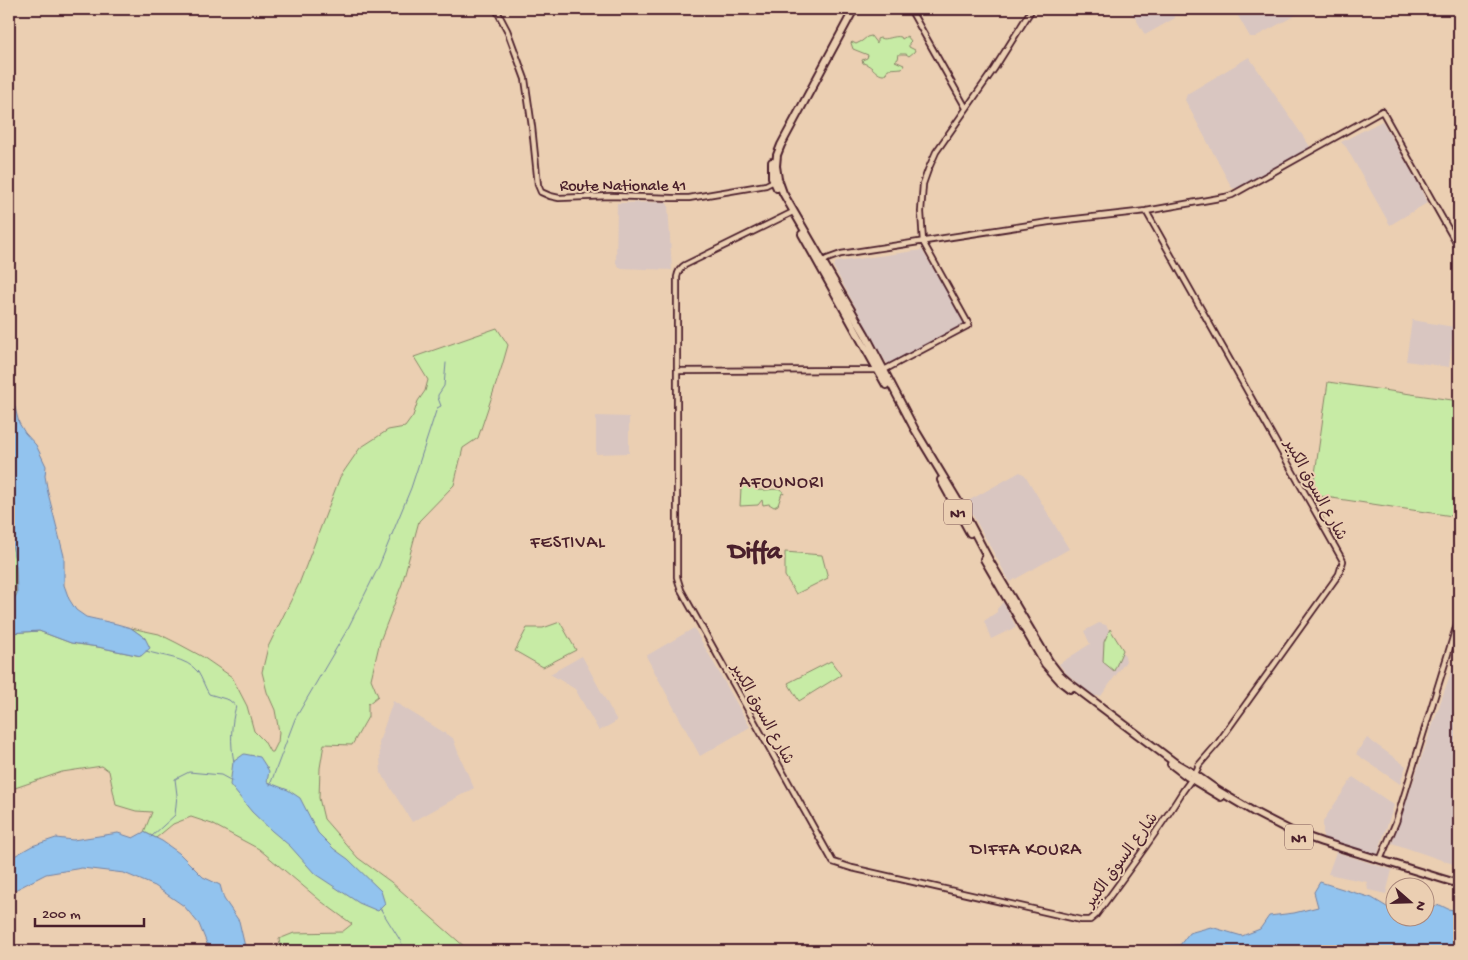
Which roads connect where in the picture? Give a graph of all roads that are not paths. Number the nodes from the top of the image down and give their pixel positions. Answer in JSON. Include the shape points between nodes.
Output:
{"nodes":[{"id":1,"x":496,"y":9,"type":"edge"},
{"id":2,"x":852,"y":9,"type":"edge"},
{"id":3,"x":910,"y":9,"type":"edge"},
{"id":4,"x":1032,"y":9,"type":"edge"},
{"id":5,"x":966,"y":108,"type":"junction"},
{"id":6,"x":776,"y":180,"type":"junction"},
{"id":7,"x":1146,"y":211,"type":"junction"},
{"id":8,"x":792,"y":212,"type":"junction"},
{"id":9,"x":923,"y":242,"type":"junction"},
{"id":10,"x":1459,"y":248,"type":"edge"},
{"id":11,"x":821,"y":264,"type":"junction"},
{"id":12,"x":881,"y":370,"type":"junction"},
{"id":13,"x":677,"y":371,"type":"junction"},
{"id":14,"x":1459,"y":618,"type":"edge"},
{"id":15,"x":1191,"y":776,"type":"junction"},
{"id":16,"x":1378,"y":860,"type":"junction"},
{"id":17,"x":1459,"y":884,"type":"edge"}],
"edges":[{"from":1,"to":6,"type":"street","name":"Route Nationale 41","via":[[525,79],[538,185],[542,192],[559,198],[689,198],[766,185]]},
{"from":2,"to":6,"type":"highway","via":[[780,145]]},
{"from":3,"to":5,"type":"street"},
{"from":4,"to":5,"type":"street"},
{"from":5,"to":9,"type":"street","via":[[936,152],[928,170],[921,212]]},
{"from":6,"to":8,"type":"highway"},
{"from":7,"to":9,"type":"street"},
{"from":7,"to":10,"type":"street","via":[[1232,195],[1382,111]]},
{"from":7,"to":15,"type":"street","name":"شارع السوق الكبير","via":[[1343,561],[1339,574]]},
{"from":8,"to":11,"type":"highway","number":"N1"},
{"from":8,"to":13,"type":"street","name":"شارع السوق الكبير","via":[[681,268],[678,277]]},
{"from":9,"to":11,"type":"street","via":[[841,254]]},
{"from":9,"to":12,"type":"street","via":[[969,325]]},
{"from":11,"to":12,"type":"highway","number":"N1","via":[[865,334]]},
{"from":12,"to":13,"type":"street"},
{"from":12,"to":15,"type":"highway","number":"N1","via":[[1048,661],[1068,682]]},
{"from":13,"to":15,"type":"street","name":"شارع السوق الكبير","via":[[678,582],[833,862],[980,898],[1090,920],[1156,832]]},
{"from":14,"to":16,"type":"street","via":[[1396,822]]},
{"from":15,"to":16,"type":"highway","number":"N1","via":[[1291,831]]},
{"from":16,"to":17,"type":"highway","number":"N1"}]}
